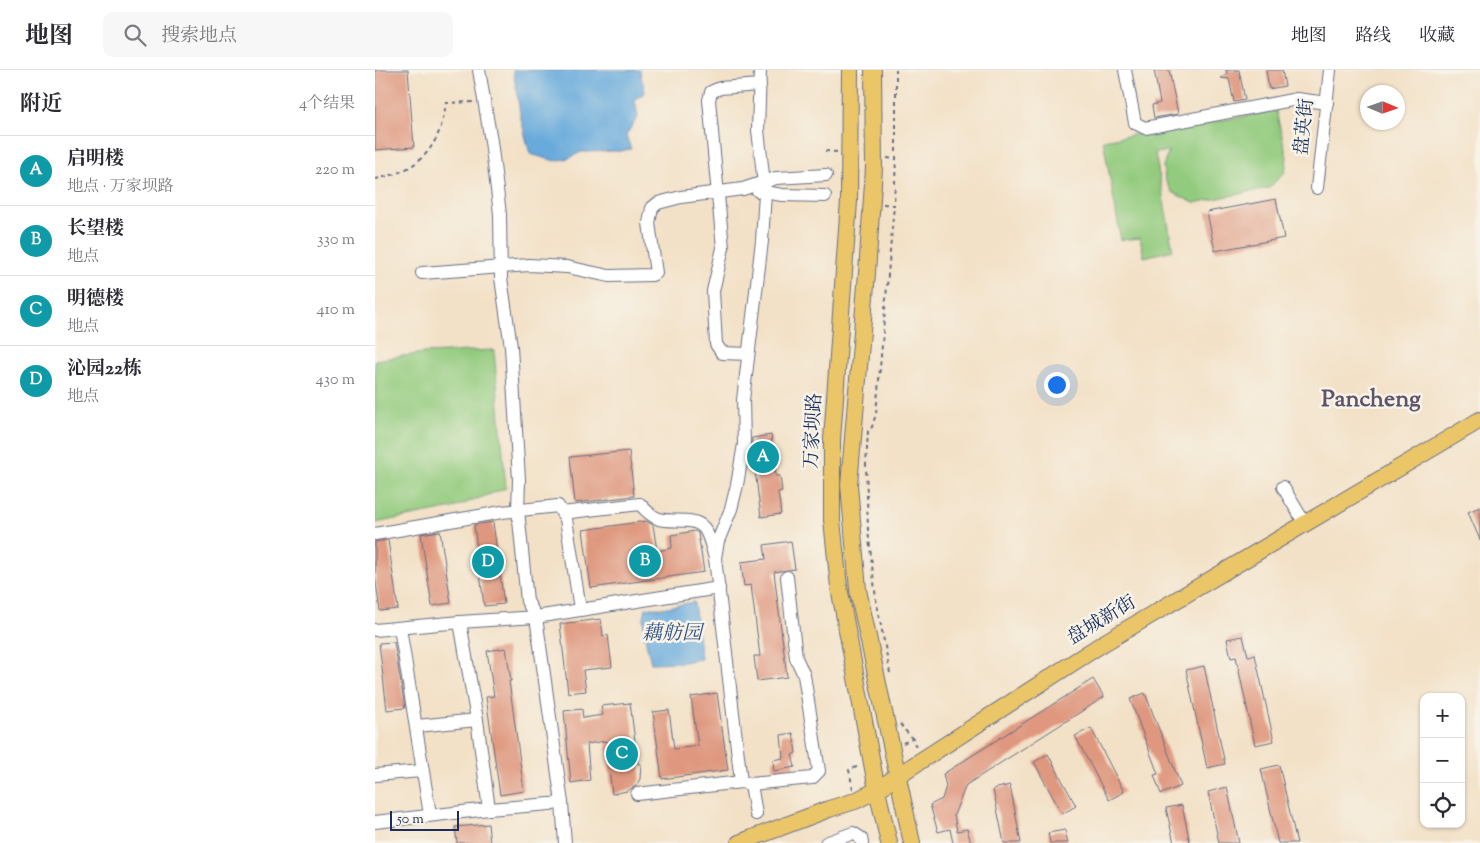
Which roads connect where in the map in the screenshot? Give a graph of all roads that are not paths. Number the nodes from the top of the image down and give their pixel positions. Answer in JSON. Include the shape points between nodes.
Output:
{"nodes":[{"id":1,"x":479,"y":70,"type":"edge"},
{"id":2,"x":760,"y":70,"type":"edge"},
{"id":3,"x":850,"y":70,"type":"edge"},
{"id":4,"x":873,"y":70,"type":"edge"},
{"id":5,"x":1125,"y":70,"type":"edge"},
{"id":6,"x":1330,"y":70,"type":"edge"},
{"id":7,"x":759,"y":85,"type":"junction"},
{"id":8,"x":1327,"y":103,"type":"junction"},
{"id":9,"x":826,"y":175,"type":"dead end"},
{"id":10,"x":765,"y":187,"type":"junction"},
{"id":11,"x":1317,"y":188,"type":"dead end"},
{"id":12,"x":719,"y":192,"type":"junction"},
{"id":13,"x":825,"y":196,"type":"dead end"},
{"id":14,"x":422,"y":273,"type":"dead end"},
{"id":15,"x":748,"y":354,"type":"junction"},
{"id":16,"x":1480,"y":420,"type":"edge"},
{"id":17,"x":1283,"y":487,"type":"dead end"},
{"id":18,"x":518,"y":510,"type":"junction"},
{"id":19,"x":562,"y":513,"type":"junction"},
{"id":20,"x":1305,"y":524,"type":"junction"},
{"id":21,"x":375,"y":534,"type":"edge"},
{"id":22,"x":715,"y":558,"type":"junction"},
{"id":23,"x":787,"y":576,"type":"dead end"},
{"id":24,"x":719,"y":588,"type":"junction"},
{"id":25,"x":580,"y":609,"type":"junction"},
{"id":26,"x":536,"y":617,"type":"junction"},
{"id":27,"x":460,"y":622,"type":"junction"},
{"id":28,"x":400,"y":628,"type":"junction"},
{"id":29,"x":375,"y":630,"type":"edge"},
{"id":30,"x":477,"y":720,"type":"junction"},
{"id":31,"x":417,"y":726,"type":"junction"},
{"id":32,"x":421,"y":771,"type":"junction"},
{"id":33,"x":375,"y":775,"type":"edge"},
{"id":34,"x":897,"y":776,"type":"junction"},
{"id":35,"x":745,"y":783,"type":"junction"},
{"id":36,"x":877,"y":790,"type":"junction"},
{"id":37,"x":637,"y":794,"type":"dead end"},
{"id":38,"x":562,"y":803,"type":"junction"},
{"id":39,"x":489,"y":809,"type":"junction"},
{"id":40,"x":756,"y":814,"type":"dead end"},
{"id":41,"x":430,"y":815,"type":"junction"},
{"id":42,"x":375,"y":822,"type":"edge"},
{"id":43,"x":565,"y":843,"type":"edge"},
{"id":44,"x":739,"y":843,"type":"edge"},
{"id":45,"x":826,"y":843,"type":"edge"},
{"id":46,"x":862,"y":843,"type":"edge"},
{"id":47,"x":889,"y":843,"type":"edge"},
{"id":48,"x":912,"y":843,"type":"edge"}],
"edges":[{"from":1,"to":18,"type":"street","via":[[500,214],[501,278],[511,347]]},
{"from":2,"to":7,"type":"street"},
{"from":3,"to":36,"type":"main road","name":"万家坝路","via":[[849,201],[832,440],[831,520],[839,587]]},
{"from":4,"to":34,"type":"main road","name":"万家坝路","via":[[874,168],[849,485],[858,590]]},
{"from":5,"to":8,"type":"street","via":[[1135,123],[1145,128],[1297,98]]},
{"from":6,"to":8,"type":"street","name":"盘英街"},
{"from":7,"to":10,"type":"street","via":[[758,130]]},
{"from":7,"to":12,"type":"street","via":[[720,88],[711,92],[709,100]]},
{"from":8,"to":11,"type":"street","name":"盘英街"},
{"from":9,"to":10,"type":"street","via":[[776,178]]},
{"from":10,"to":12,"type":"street"},
{"from":10,"to":13,"type":"street","via":[[782,195]]},
{"from":10,"to":15,"type":"street","via":[[763,241]]},
{"from":12,"to":14,"type":"street","via":[[668,200],[652,208],[649,223],[656,273],[652,275],[609,276],[567,267],[529,265]]},
{"from":12,"to":15,"type":"street","via":[[723,248],[713,291],[716,344],[722,353]]},
{"from":15,"to":22,"type":"street","via":[[743,400],[744,444],[731,509]]},
{"from":16,"to":20,"type":"main road","name":"盘城新街"},
{"from":17,"to":20,"type":"street"},
{"from":18,"to":19,"type":"street","via":[[558,506]]},
{"from":18,"to":21,"type":"street"},
{"from":18,"to":26,"type":"street","via":[[527,601]]},
{"from":19,"to":22,"type":"street","via":[[641,504],[659,519],[701,525]]},
{"from":19,"to":25,"type":"street","via":[[566,519]]},
{"from":20,"to":34,"type":"main road","name":"盘城新街","via":[[1102,644]]},
{"from":22,"to":24,"type":"street"},
{"from":23,"to":35,"type":"street","via":[[796,658],[804,675],[819,771],[812,778]]},
{"from":24,"to":25,"type":"street"},
{"from":24,"to":35,"type":"street"},
{"from":25,"to":26,"type":"street"},
{"from":26,"to":27,"type":"street"},
{"from":26,"to":38,"type":"street"},
{"from":27,"to":28,"type":"street"},
{"from":27,"to":30,"type":"street"},
{"from":28,"to":29,"type":"street"},
{"from":28,"to":31,"type":"street"},
{"from":30,"to":31,"type":"street"},
{"from":30,"to":39,"type":"street"},
{"from":31,"to":32,"type":"street"},
{"from":32,"to":33,"type":"street"},
{"from":32,"to":41,"type":"street"},
{"from":34,"to":36,"type":"main road","name":"盘城新街"},
{"from":34,"to":48,"type":"main road","name":"万家坝路"},
{"from":35,"to":37,"type":"street"},
{"from":35,"to":40,"type":"street"},
{"from":36,"to":44,"type":"main road","name":"盘城新街"},
{"from":36,"to":47,"type":"main road","name":"万家坝路"},
{"from":38,"to":39,"type":"street"},
{"from":38,"to":43,"type":"street"},
{"from":39,"to":41,"type":"street"},
{"from":41,"to":42,"type":"street"},
{"from":45,"to":46,"type":"street","via":[[853,833],[861,838]]}]}
